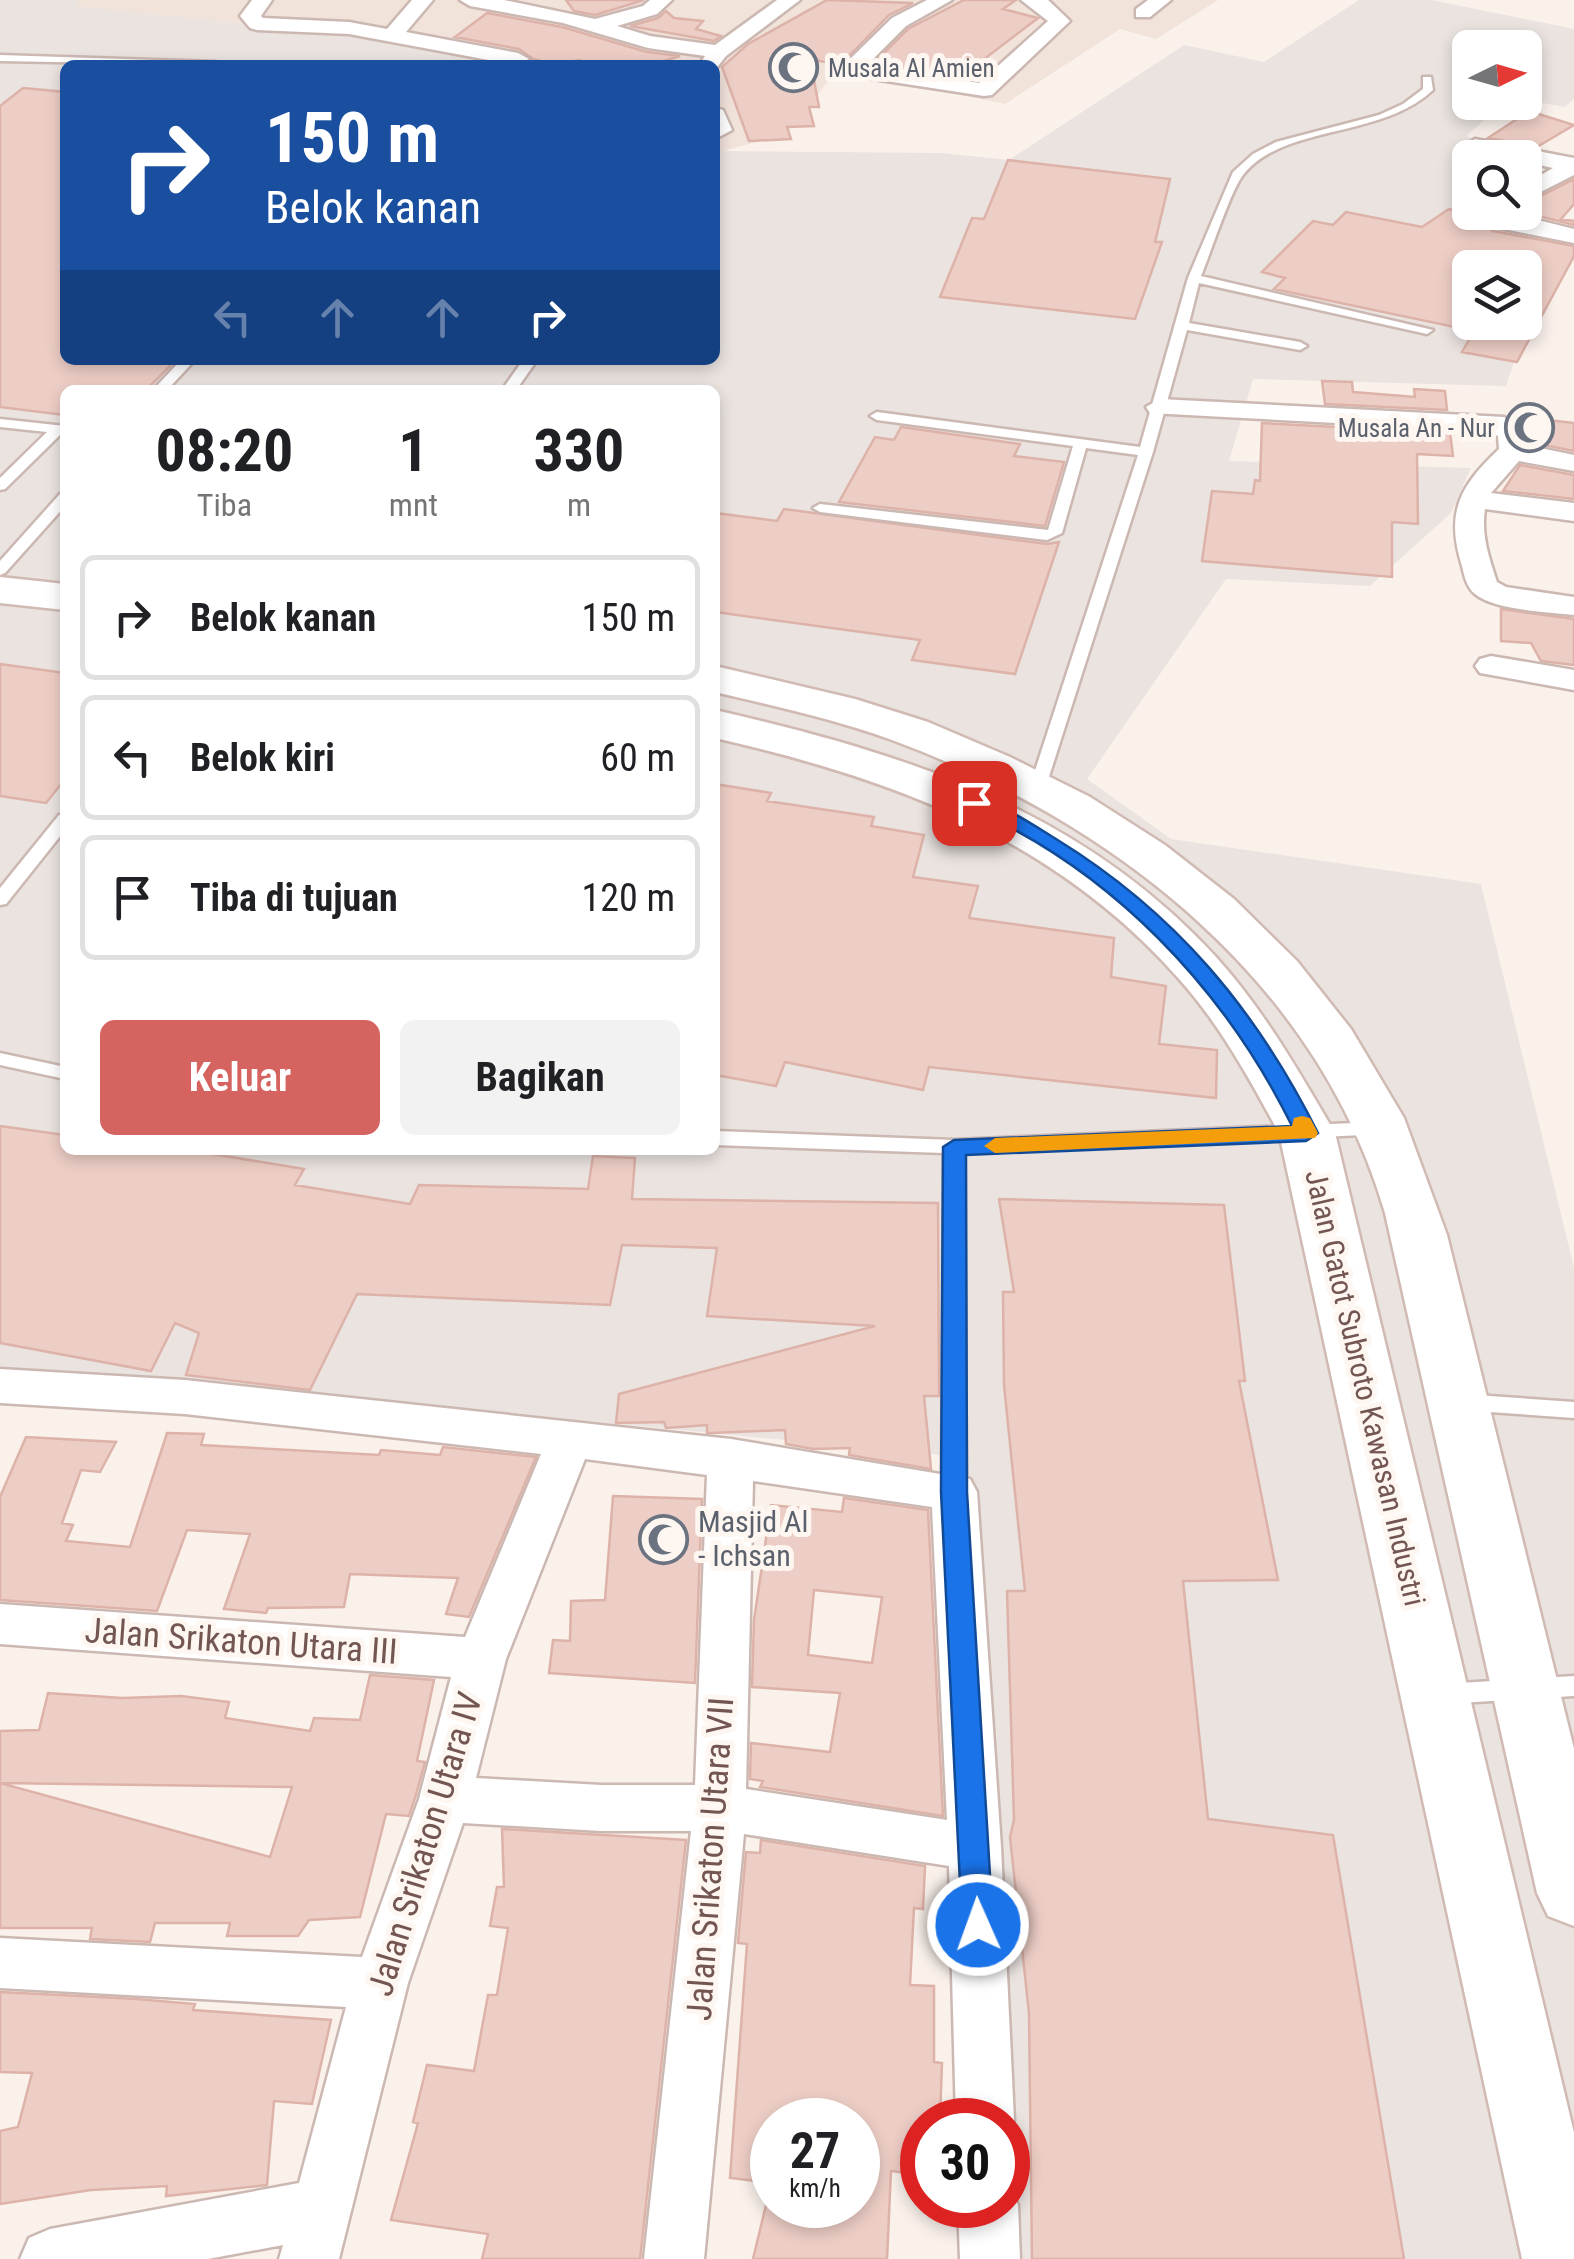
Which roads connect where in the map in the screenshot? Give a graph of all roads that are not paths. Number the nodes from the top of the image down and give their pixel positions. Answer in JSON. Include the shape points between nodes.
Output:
{"nodes":[{"id":1,"x":262,"y":0,"type":"edge"},
{"id":2,"x":324,"y":0,"type":"edge"},
{"id":3,"x":424,"y":0,"type":"edge"},
{"id":4,"x":515,"y":0,"type":"edge"},
{"id":5,"x":550,"y":0,"type":"edge"},
{"id":6,"x":662,"y":0,"type":"edge"},
{"id":7,"x":790,"y":0,"type":"edge"},
{"id":8,"x":942,"y":0,"type":"edge"},
{"id":9,"x":1161,"y":0,"type":"edge"},
{"id":10,"x":480,"y":2,"type":"edge"},
{"id":11,"x":1046,"y":2,"type":"edge"},
{"id":12,"x":1143,"y":12,"type":"dead end"},
{"id":13,"x":566,"y":17,"type":"junction"},
{"id":14,"x":306,"y":26,"type":"junction"},
{"id":15,"x":594,"y":26,"type":"junction"},
{"id":16,"x":394,"y":34,"type":"junction"},
{"id":17,"x":0,"y":58,"type":"edge"},
{"id":18,"x":715,"y":58,"type":"edge"},
{"id":19,"x":518,"y":59,"type":"dead end"},
{"id":20,"x":62,"y":60,"type":"edge"},
{"id":21,"x":1427,"y":78,"type":"dead end"},
{"id":22,"x":1542,"y":160,"type":"edge"},
{"id":23,"x":1574,"y":166,"type":"edge"},
{"id":24,"x":1542,"y":184,"type":"edge"},
{"id":25,"x":1542,"y":196,"type":"edge"},
{"id":26,"x":1558,"y":198,"type":"dead end"},
{"id":27,"x":1542,"y":230,"type":"edge"},
{"id":28,"x":1574,"y":236,"type":"edge"},
{"id":29,"x":1194,"y":278,"type":"junction"},
{"id":30,"x":1184,"y":326,"type":"junction"},
{"id":31,"x":1427,"y":330,"type":"dead end"},
{"id":32,"x":1300,"y":346,"type":"dead end"},
{"id":33,"x":183,"y":365,"type":"edge"},
{"id":34,"x":165,"y":385,"type":"edge"},
{"id":35,"x":1160,"y":408,"type":"junction"},
{"id":36,"x":877,"y":416,"type":"dead end"},
{"id":37,"x":0,"y":423,"type":"edge"},
{"id":38,"x":60,"y":430,"type":"edge"},
{"id":39,"x":60,"y":431,"type":"edge"},
{"id":40,"x":1082,"y":443,"type":"junction"},
{"id":41,"x":1513,"y":451,"type":"junction"},
{"id":42,"x":1146,"y":452,"type":"junction"},
{"id":43,"x":0,"y":462,"type":"edge"},
{"id":44,"x":1574,"y":463,"type":"edge"},
{"id":45,"x":21,"y":465,"type":"junction"},
{"id":46,"x":0,"y":486,"type":"edge"},
{"id":47,"x":1472,"y":498,"type":"junction"},
{"id":48,"x":60,"y":502,"type":"edge"},
{"id":49,"x":820,"y":508,"type":"dead end"},
{"id":50,"x":1574,"y":512,"type":"edge"},
{"id":51,"x":0,"y":570,"type":"edge"},
{"id":52,"x":0,"y":590,"type":"edge"},
{"id":53,"x":60,"y":596,"type":"edge"},
{"id":54,"x":1574,"y":606,"type":"edge"},
{"id":55,"x":0,"y":616,"type":"edge"},
{"id":56,"x":60,"y":622,"type":"edge"},
{"id":57,"x":1491,"y":666,"type":"dead end"},
{"id":58,"x":720,"y":680,"type":"edge"},
{"id":59,"x":1574,"y":680,"type":"edge"},
{"id":60,"x":720,"y":725,"type":"edge"},
{"id":61,"x":1038,"y":786,"type":"junction"},
{"id":62,"x":60,"y":825,"type":"edge"},
{"id":63,"x":0,"y":900,"type":"edge"},
{"id":64,"x":0,"y":1059,"type":"edge"},
{"id":65,"x":60,"y":1072,"type":"edge"},
{"id":66,"x":1381,"y":1128,"type":"junction"},
{"id":67,"x":1306,"y":1133,"type":"junction"},
{"id":68,"x":720,"y":1138,"type":"edge"},
{"id":69,"x":954,"y":1147,"type":"junction"},
{"id":70,"x":0,"y":1386,"type":"edge"},
{"id":71,"x":1456,"y":1402,"type":"junction"},
{"id":72,"x":1574,"y":1410,"type":"edge"},
{"id":73,"x":570,"y":1439,"type":"junction"},
{"id":74,"x":731,"y":1457,"type":"junction"},
{"id":75,"x":954,"y":1492,"type":"junction"},
{"id":76,"x":0,"y":1624,"type":"edge"},
{"id":77,"x":481,"y":1659,"type":"junction"},
{"id":78,"x":1548,"y":1687,"type":"edge"},
{"id":79,"x":1435,"y":1695,"type":"junction"},
{"id":80,"x":1562,"y":1792,"type":"edge"},
{"id":81,"x":445,"y":1799,"type":"junction"},
{"id":82,"x":720,"y":1808,"type":"junction"},
{"id":83,"x":975,"y":1847,"type":"junction"},
{"id":84,"x":1574,"y":1894,"type":"edge"},
{"id":85,"x":0,"y":1964,"type":"edge"},
{"id":86,"x":380,"y":1983,"type":"junction"},
{"id":87,"x":984,"y":2098,"type":"edge"},
{"id":88,"x":989,"y":2228,"type":"edge"},
{"id":89,"x":316,"y":2234,"type":"edge"},
{"id":90,"x":50,"y":2259,"type":"edge"},
{"id":91,"x":674,"y":2259,"type":"edge"},
{"id":92,"x":990,"y":2259,"type":"edge"},
{"id":93,"x":1563,"y":2259,"type":"edge"}],
"edges":[{"from":1,"to":14,"type":"street","via":[[251,22]]},
{"from":2,"to":14,"type":"street"},
{"from":3,"to":16,"type":"street"},
{"from":4,"to":10,"type":"street"},
{"from":5,"to":13,"type":"street"},
{"from":6,"to":15,"type":"street","via":[[650,10]]},
{"from":7,"to":18,"type":"street"},
{"from":8,"to":11,"type":"street","via":[[899,22],[854,66],[858,74],[984,90],[1060,21]]},
{"from":9,"to":12,"type":"street"},
{"from":10,"to":13,"type":"street"},
{"from":13,"to":15,"type":"street"},
{"from":14,"to":16,"type":"street"},
{"from":15,"to":18,"type":"street"},
{"from":16,"to":19,"type":"street"},
{"from":17,"to":20,"type":"lane"},
{"from":21,"to":29,"type":"lane","via":[[1428,90],[1414,105],[1248,161]]},
{"from":22,"to":23,"type":"street"},
{"from":23,"to":24,"type":"street"},
{"from":25,"to":26,"type":"street"},
{"from":27,"to":28,"type":"street"},
{"from":29,"to":30,"type":"lane"},
{"from":29,"to":31,"type":"lane"},
{"from":30,"to":32,"type":"lane"},
{"from":30,"to":35,"type":"lane"},
{"from":33,"to":34,"type":"lane"},
{"from":35,"to":41,"type":"street","via":[[1494,423],[1511,432]]},
{"from":35,"to":42,"type":"lane"},
{"from":36,"to":40,"type":"lane"},
{"from":37,"to":38,"type":"lane"},
{"from":39,"to":45,"type":"lane"},
{"from":40,"to":42,"type":"lane"},
{"from":40,"to":49,"type":"lane","via":[[1055,533],[1047,536]]},
{"from":41,"to":44,"type":"street"},
{"from":41,"to":47,"type":"street"},
{"from":42,"to":61,"type":"lane"},
{"from":43,"to":45,"type":"lane"},
{"from":45,"to":46,"type":"lane"},
{"from":47,"to":50,"type":"street"},
{"from":47,"to":54,"type":"street","via":[[1466,534],[1484,587]]},
{"from":48,"to":51,"type":"lane"},
{"from":52,"to":53,"type":"street"},
{"from":55,"to":56,"type":"street"},
{"from":57,"to":59,"type":"street"},
{"from":58,"to":61,"type":"street","via":[[912,732]]},
{"from":60,"to":67,"type":"street","name":"Jalan Gatot Subroto Kawasan Industri","via":[[915,777],[1004,816],[1069,856],[1146,912],[1232,1006]]},
{"from":61,"to":66,"type":"street","via":[[1174,870],[1247,939],[1310,1006]]},
{"from":62,"to":63,"type":"lane"},
{"from":64,"to":65,"type":"lane"},
{"from":66,"to":67,"type":"lane"},
{"from":66,"to":71,"type":"street","via":[[1410,1202]]},
{"from":67,"to":69,"type":"lane"},
{"from":67,"to":79,"type":"street","name":"Jalan Gatot Subroto Kawasan Industri"},
{"from":68,"to":69,"type":"lane"},
{"from":69,"to":75,"type":"lane"},
{"from":70,"to":73,"type":"street"},
{"from":71,"to":72,"type":"lane"},
{"from":71,"to":78,"type":"street"},
{"from":73,"to":74,"type":"street"},
{"from":73,"to":77,"type":"street","name":"Jalan Srikaton Utara IV"},
{"from":74,"to":75,"type":"street"},
{"from":74,"to":82,"type":"street","name":"Jalan Srikaton Utara VII"},
{"from":75,"to":83,"type":"street"},
{"from":76,"to":77,"type":"street","name":"Jalan Srikaton Utara III"},
{"from":77,"to":81,"type":"street","name":"Jalan Srikaton Utara IV"},
{"from":78,"to":79,"type":"lane"},
{"from":78,"to":80,"type":"street"},
{"from":79,"to":93,"type":"street","name":"Jalan Gatot Subroto Kawasan Industri"},
{"from":80,"to":84,"type":"street"},
{"from":81,"to":82,"type":"street"},
{"from":81,"to":86,"type":"street","name":"Jalan Srikaton Utara IV"},
{"from":82,"to":83,"type":"street"},
{"from":82,"to":91,"type":"street","name":"Jalan Srikaton Utara VII"},
{"from":83,"to":87,"type":"street"},
{"from":85,"to":86,"type":"street"},
{"from":86,"to":89,"type":"street","name":"Jalan Srikaton Utara IV"},
{"from":88,"to":92,"type":"street"},
{"from":89,"to":90,"type":"street"}]}
